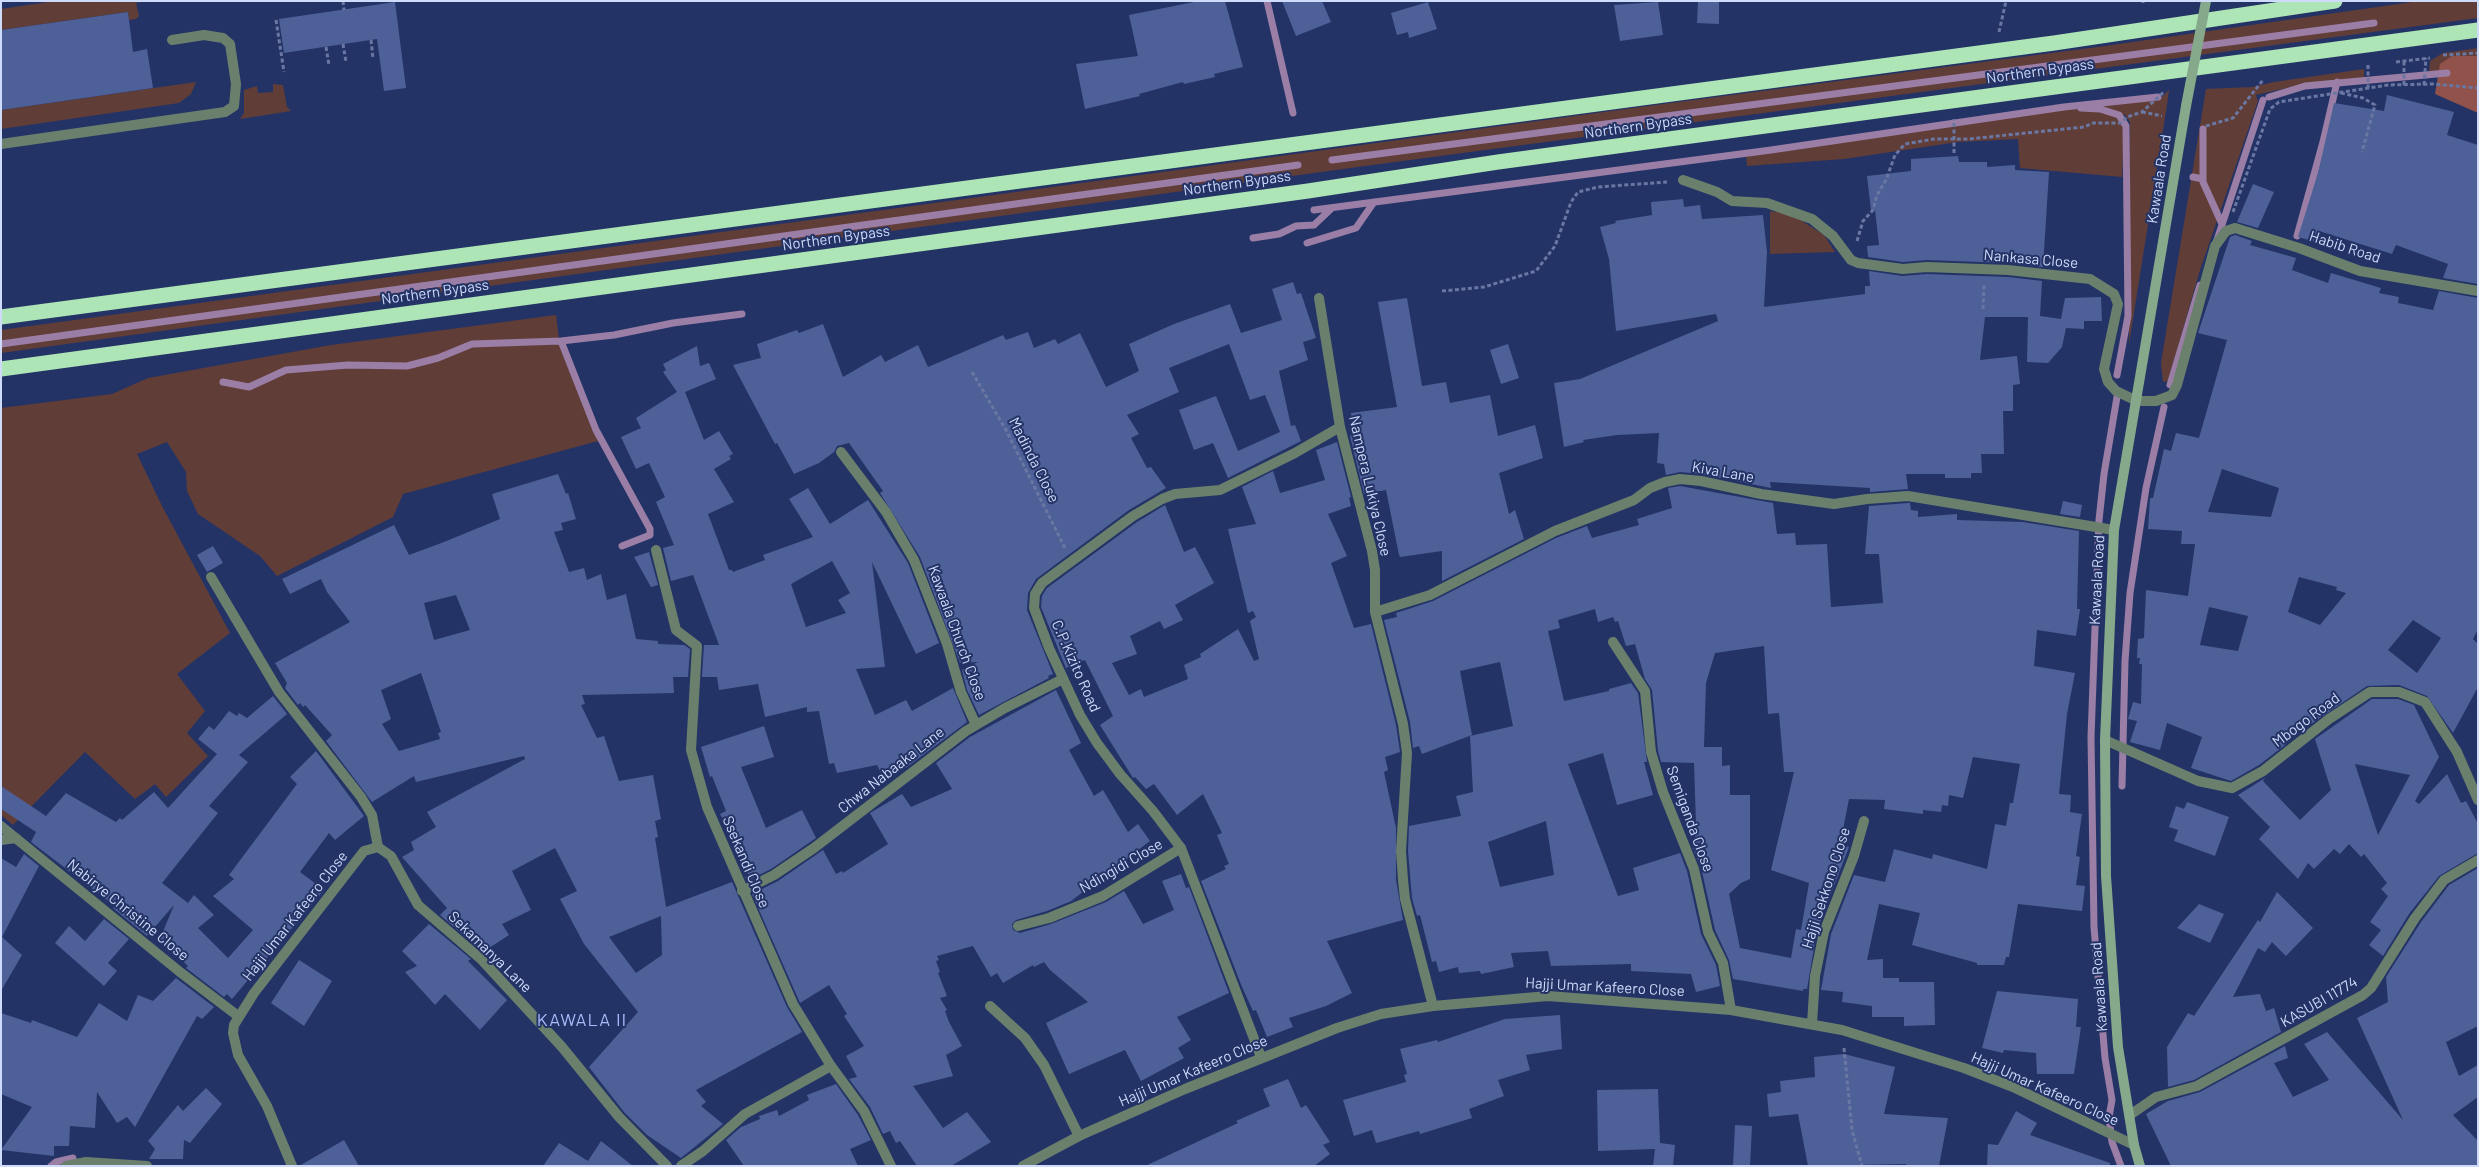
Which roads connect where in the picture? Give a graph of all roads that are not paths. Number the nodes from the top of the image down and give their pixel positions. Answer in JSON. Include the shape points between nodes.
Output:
{"nodes":[{"id":1,"x":2206,"y":1,"type":"edge"},
{"id":2,"x":2335,"y":1,"type":"edge"},
{"id":3,"x":2478,"y":30,"type":"edge"},
{"id":4,"x":172,"y":40,"type":"dead end"},
{"id":5,"x":1,"y":144,"type":"edge"},
{"id":6,"x":1683,"y":180,"type":"road end"},
{"id":7,"x":2478,"y":291,"type":"edge"},
{"id":8,"x":1319,"y":298,"type":"dead end"},
{"id":9,"x":1,"y":317,"type":"edge"},
{"id":10,"x":1,"y":369,"type":"edge"},
{"id":11,"x":2137,"y":401,"type":"junction"},
{"id":12,"x":1340,"y":427,"type":"junction"},
{"id":13,"x":841,"y":452,"type":"dead end"},
{"id":14,"x":2114,"y":530,"type":"junction"},
{"id":15,"x":656,"y":550,"type":"dead end"},
{"id":16,"x":211,"y":577,"type":"dead end"},
{"id":17,"x":1376,"y":612,"type":"junction"},
{"id":18,"x":1613,"y":642,"type":"dead end"},
{"id":19,"x":1063,"y":679,"type":"junction"},
{"id":20,"x":976,"y":725,"type":"junction"},
{"id":21,"x":2105,"y":740,"type":"junction"},
{"id":22,"x":2478,"y":800,"type":"edge"},
{"id":23,"x":1864,"y":821,"type":"dead end"},
{"id":24,"x":1,"y":826,"type":"edge"},
{"id":25,"x":16,"y":838,"type":"junction"},
{"id":26,"x":1,"y":840,"type":"edge"},
{"id":27,"x":378,"y":846,"type":"junction"},
{"id":28,"x":1180,"y":848,"type":"junction"},
{"id":29,"x":2478,"y":860,"type":"edge"},
{"id":30,"x":742,"y":891,"type":"junction"},
{"id":31,"x":1018,"y":926,"type":"dead end"},
{"id":32,"x":990,"y":1006,"type":"dead end"},
{"id":33,"x":1433,"y":1006,"type":"junction"},
{"id":34,"x":1731,"y":1010,"type":"junction"},
{"id":35,"x":238,"y":1016,"type":"junction"},
{"id":36,"x":1812,"y":1024,"type":"junction"},
{"id":37,"x":1261,"y":1057,"type":"junction"},
{"id":38,"x":831,"y":1066,"type":"junction"},
{"id":39,"x":2130,"y":1115,"type":"junction"},
{"id":40,"x":1079,"y":1136,"type":"junction"},
{"id":41,"x":2134,"y":1145,"type":"junction"},
{"id":42,"x":66,"y":1166,"type":"edge"},
{"id":43,"x":147,"y":1166,"type":"edge"},
{"id":44,"x":292,"y":1166,"type":"edge"},
{"id":45,"x":667,"y":1166,"type":"edge"},
{"id":46,"x":681,"y":1166,"type":"edge"},
{"id":47,"x":891,"y":1166,"type":"edge"},
{"id":48,"x":1023,"y":1166,"type":"edge"},
{"id":49,"x":2140,"y":1166,"type":"edge"}],
"edges":[{"from":1,"to":11,"type":"street","name":"Kawaala Road","bridge":true},
{"from":2,"to":9,"type":"highway","name":"Northern Bypass","via":[[1995,50]]},
{"from":3,"to":10,"type":"highway","name":"Northern Bypass"},
{"from":4,"to":5,"type":"street","via":[[204,35],[223,38],[230,44],[236,84],[234,106],[225,112]]},
{"from":6,"to":11,"type":"street","name":"Nankasa Close","via":[[1718,192],[1732,201],[1767,203],[1812,219],[1833,236],[1851,260],[1858,263],[1903,269],[2008,270],[2090,279],[2114,294],[2118,304],[2104,370],[2108,382],[2116,391]]},
{"from":7,"to":11,"type":"street","name":"Habib Road","via":[[2360,271],[2299,248],[2230,230],[2215,246],[2172,395],[2156,401]]},
{"from":8,"to":12,"type":"street","name":"Nampera Lukiya Close"},
{"from":11,"to":14,"type":"street","name":"Kawaala Road"},
{"from":12,"to":17,"type":"street","name":"Nampera Lukiya Close","via":[[1372,551]]},
{"from":12,"to":19,"type":"street","name":"C.P.Kizito Road","via":[[1220,490],[1175,494],[1162,499],[1133,516],[1042,583],[1034,608]]},
{"from":13,"to":20,"type":"street","name":"Kawaala Church Close","via":[[886,512],[914,560]]},
{"from":14,"to":17,"type":"street","name":"Kiva Lane","via":[[1908,496],[1834,504],[1680,480],[1650,488],[1634,500],[1555,531],[1430,595]]},
{"from":14,"to":21,"type":"street","name":"Kawaala Road"},
{"from":15,"to":30,"type":"street","name":"Ssekandi Close","via":[[676,630],[696,646],[691,750],[707,808]]},
{"from":16,"to":27,"type":"street","via":[[279,692],[369,809]]},
{"from":17,"to":33,"type":"street","name":"Nampera Lukiya Close","via":[[1404,724],[1407,753],[1401,851],[1404,890]]},
{"from":18,"to":34,"type":"street","name":"Semiganda Close","via":[[1644,691],[1651,752],[1663,792],[1694,869],[1708,932],[1724,963]]},
{"from":19,"to":20,"type":"street","name":"Chwa Nabaaka Lane"},
{"from":19,"to":28,"type":"street","name":"C.P.Kizito Road","via":[[1097,743]]},
{"from":20,"to":30,"type":"street","name":"Chwa Nabaaka Lane","via":[[814,848],[774,875]]},
{"from":21,"to":22,"type":"street","name":"Mbogo Road","via":[[2198,781],[2232,788],[2263,772],[2329,719],[2370,692],[2399,692],[2425,702],[2457,752]]},
{"from":21,"to":39,"type":"street","name":"Kawaala Road","via":[[2106,876],[2112,973],[2118,1047]]},
{"from":23,"to":36,"type":"street","name":"Hajji Sekkono Close","via":[[1824,932],[1814,976]]},
{"from":24,"to":25,"type":"street","name":"Nabirye Christine Close"},
{"from":25,"to":26,"type":"street"},
{"from":25,"to":35,"type":"street","name":"Nabirye Christine Close"},
{"from":27,"to":35,"type":"street","name":"Hajji Umar Kafeero Close","via":[[364,851]]},
{"from":27,"to":45,"type":"street","name":"Sekamanya Lane","via":[[391,856],[418,905],[488,966],[562,1047],[620,1118]]},
{"from":28,"to":31,"type":"street","name":"Ndingidi Close","via":[[1104,896],[1049,918]]},
{"from":28,"to":37,"type":"street","name":"C.P.Kizito Road"},
{"from":29,"to":39,"type":"street","name":"KASUBI 11774","via":[[2444,880],[2415,918],[2372,988],[2363,995],[2197,1086],[2156,1097]]},
{"from":30,"to":38,"type":"street","name":"Ssekandi Close","via":[[793,1004]]},
{"from":32,"to":40,"type":"street","via":[[1025,1038],[1039,1058]]},
{"from":33,"to":34,"type":"street","name":"Hajji Umar Kafeero Close","via":[[1548,996]]},
{"from":33,"to":37,"type":"street","name":"Hajji Umar Kafeero Close","via":[[1381,1014]]},
{"from":34,"to":36,"type":"street","name":"Hajji Umar Kafeero Close"},
{"from":35,"to":44,"type":"street","name":"Hajji Umar Kafeero Close","via":[[232,1033],[238,1055],[267,1106]]},
{"from":36,"to":41,"type":"street","name":"Hajji Umar Kafeero Close","via":[[1842,1030],[1964,1068]]},
{"from":37,"to":40,"type":"street","name":"Hajji Umar Kafeero Close"},
{"from":38,"to":46,"type":"street","via":[[745,1114]]},
{"from":38,"to":47,"type":"street","name":"Ssekandi Close","via":[[864,1111]]},
{"from":39,"to":41,"type":"street","name":"Kawaala Road"},
{"from":40,"to":48,"type":"street","name":"Hajji Umar Kafeero Close"},
{"from":41,"to":49,"type":"street","name":"Kawaala Road"},
{"from":42,"to":43,"type":"street","via":[[86,1162]]}]}
